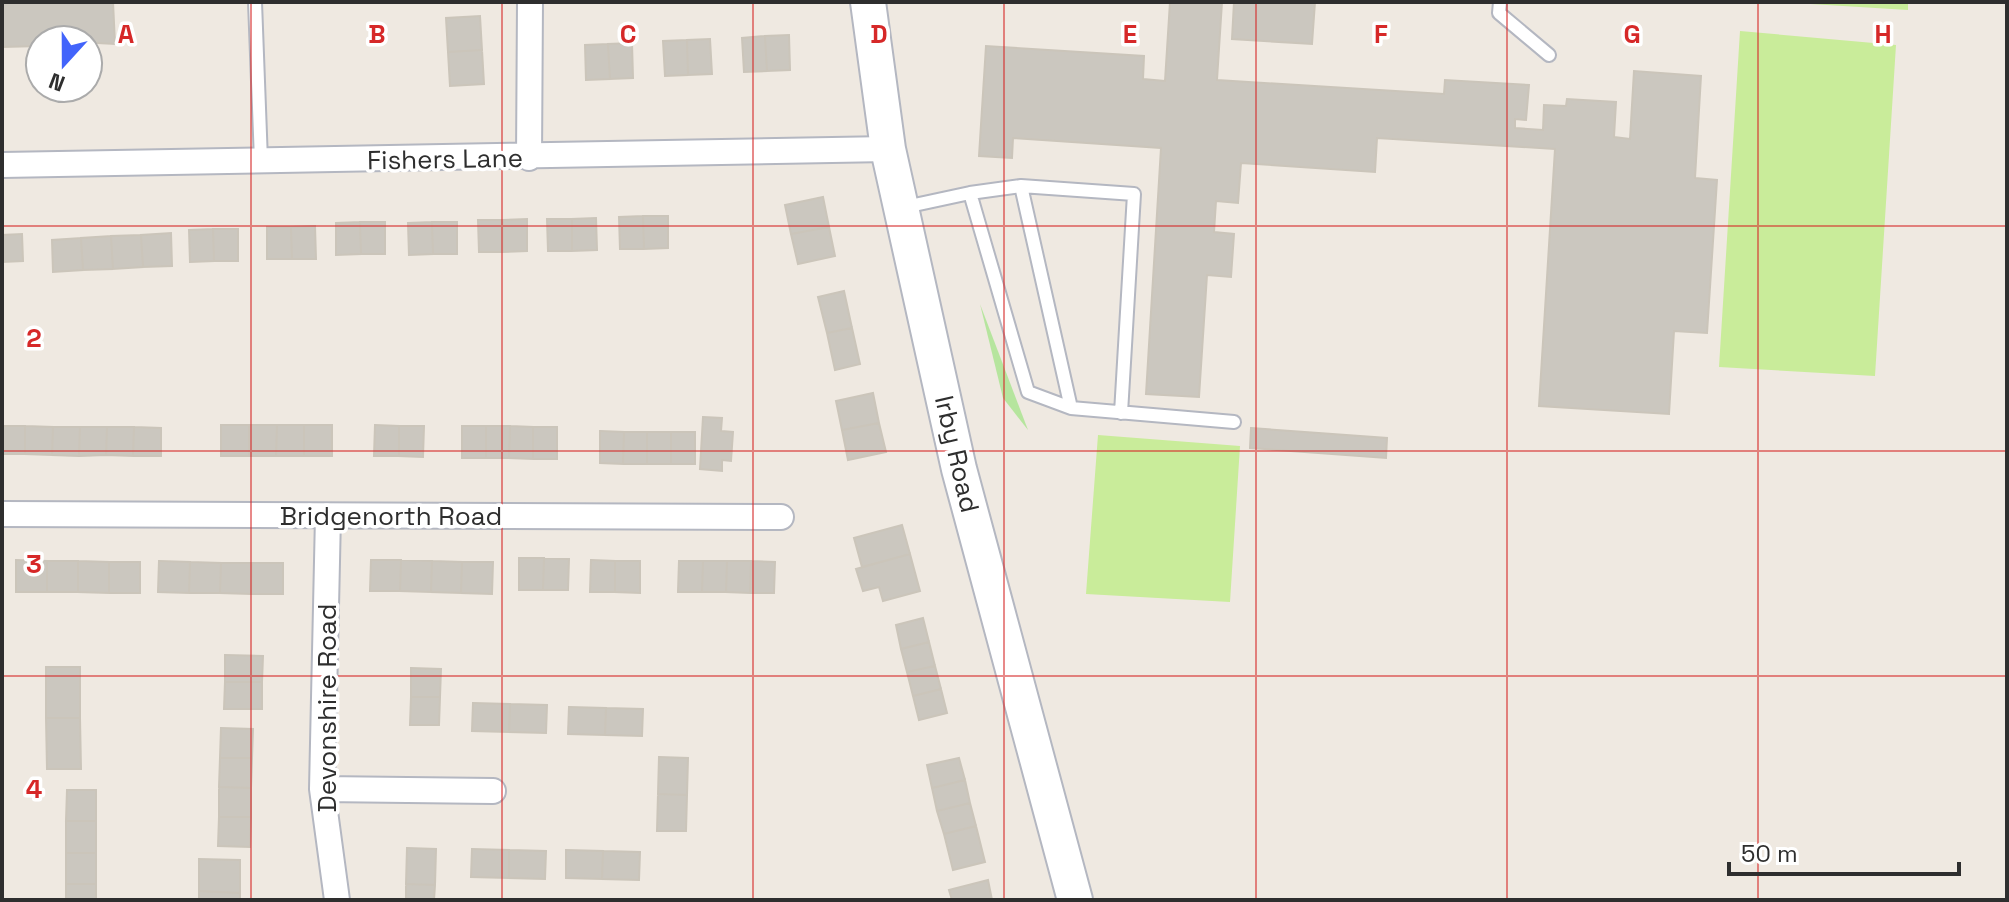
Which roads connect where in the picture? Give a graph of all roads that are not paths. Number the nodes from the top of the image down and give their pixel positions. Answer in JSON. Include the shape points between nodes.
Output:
{"nodes":[{"id":1,"x":255,"y":2,"type":"edge"},
{"id":2,"x":530,"y":2,"type":"edge"},
{"id":3,"x":868,"y":2,"type":"edge"},
{"id":4,"x":1500,"y":2,"type":"edge"},
{"id":5,"x":1549,"y":55,"type":"dead end"},
{"id":6,"x":888,"y":149,"type":"junction"},
{"id":7,"x":529,"y":158,"type":"junction"},
{"id":8,"x":261,"y":161,"type":"junction"},
{"id":9,"x":2,"y":165,"type":"edge"},
{"id":10,"x":1021,"y":186,"type":"junction"},
{"id":11,"x":970,"y":193,"type":"junction"},
{"id":12,"x":902,"y":208,"type":"junction"},
{"id":13,"x":1071,"y":408,"type":"junction"},
{"id":14,"x":1121,"y":413,"type":"junction"},
{"id":15,"x":1234,"y":422,"type":"dead end"},
{"id":16,"x":2,"y":514,"type":"edge"},
{"id":17,"x":328,"y":516,"type":"junction"},
{"id":18,"x":781,"y":517,"type":"dead end"},
{"id":19,"x":322,"y":789,"type":"junction"},
{"id":20,"x":493,"y":791,"type":"dead end"},
{"id":21,"x":337,"y":900,"type":"edge"},
{"id":22,"x":1075,"y":900,"type":"edge"}],
"edges":[{"from":1,"to":8,"type":"lane"},
{"from":2,"to":7,"type":"street"},
{"from":3,"to":6,"type":"street","name":"Irby Road"},
{"from":4,"to":5,"type":"lane","via":[[1499,13]]},
{"from":6,"to":7,"type":"street","name":"Fishers Lane"},
{"from":6,"to":12,"type":"street","name":"Irby Road"},
{"from":7,"to":8,"type":"street","name":"Fishers Lane"},
{"from":8,"to":9,"type":"street","name":"Fishers Lane"},
{"from":10,"to":11,"type":"lane"},
{"from":10,"to":13,"type":"lane"},
{"from":10,"to":14,"type":"lane","via":[[1134,194]]},
{"from":11,"to":12,"type":"lane"},
{"from":11,"to":13,"type":"lane","via":[[1028,392]]},
{"from":12,"to":22,"type":"street","name":"Irby Road","via":[[959,469]]},
{"from":13,"to":14,"type":"lane"},
{"from":14,"to":15,"type":"lane"},
{"from":16,"to":17,"type":"street","name":"Bridgenorth Road"},
{"from":17,"to":18,"type":"street","name":"Bridgenorth Road"},
{"from":17,"to":19,"type":"street","name":"Devonshire Road"},
{"from":19,"to":20,"type":"street"},
{"from":19,"to":21,"type":"street","name":"Devonshire Road"}]}
